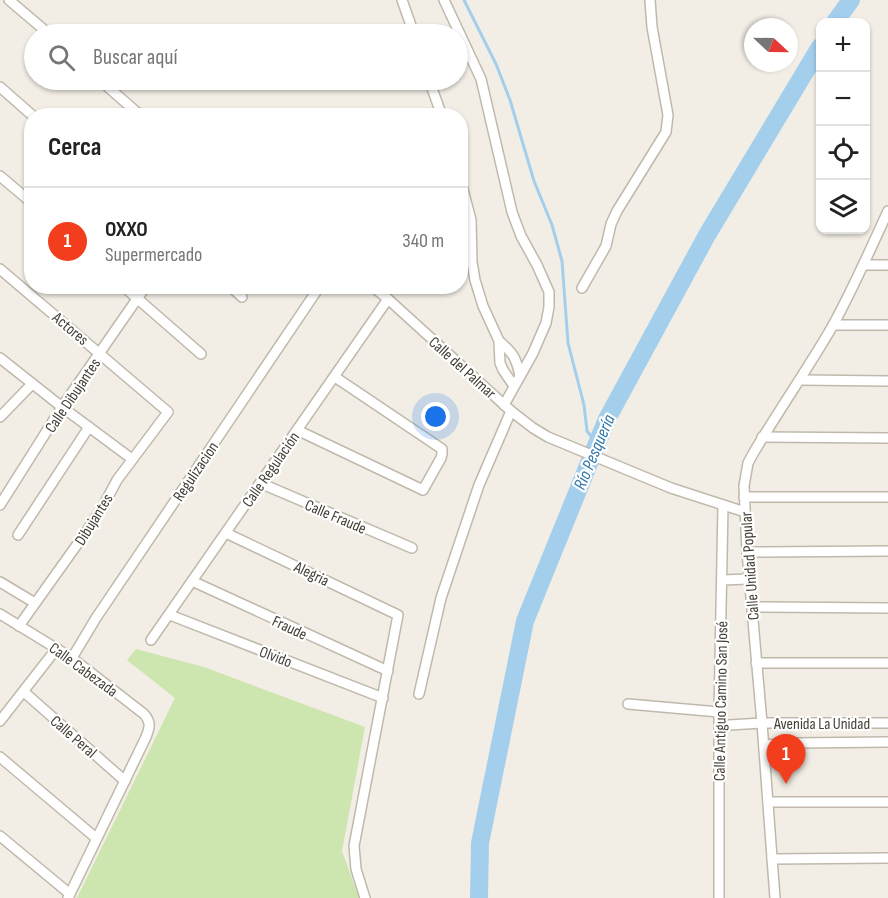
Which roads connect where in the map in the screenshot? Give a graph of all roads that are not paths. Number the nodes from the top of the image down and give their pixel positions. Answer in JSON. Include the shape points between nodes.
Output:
{"nodes":[{"id":1,"x":9,"y":0,"type":"edge"},
{"id":2,"x":402,"y":0,"type":"edge"},
{"id":3,"x":444,"y":0,"type":"edge"},
{"id":4,"x":650,"y":0,"type":"edge"},
{"id":5,"x":37,"y":24,"type":"edge"},
{"id":6,"x":410,"y":24,"type":"edge"},
{"id":7,"x":455,"y":24,"type":"edge"},
{"id":8,"x":468,"y":51,"type":"edge"},
{"id":9,"x":0,"y":87,"type":"edge"},
{"id":10,"x":111,"y":90,"type":"edge"},
{"id":11,"x":433,"y":90,"type":"edge"},
{"id":12,"x":24,"y":108,"type":"edge"},
{"id":13,"x":132,"y":108,"type":"edge"},
{"id":14,"x":439,"y":108,"type":"edge"},
{"id":15,"x":0,"y":176,"type":"edge"},
{"id":16,"x":24,"y":196,"type":"edge"},
{"id":17,"x":468,"y":209,"type":"edge"},
{"id":18,"x":888,"y":211,"type":"edge"},
{"id":19,"x":864,"y":265,"type":"junction"},
{"id":20,"x":888,"y":265,"type":"edge"},
{"id":21,"x":0,"y":268,"type":"edge"},
{"id":22,"x":582,"y":288,"type":"dead end"},
{"id":23,"x":24,"y":289,"type":"edge"},
{"id":24,"x":30,"y":294,"type":"edge"},
{"id":25,"x":132,"y":294,"type":"edge"},
{"id":26,"x":140,"y":294,"type":"edge"},
{"id":27,"x":239,"y":294,"type":"edge"},
{"id":28,"x":315,"y":294,"type":"edge"},
{"id":29,"x":382,"y":294,"type":"edge"},
{"id":30,"x":242,"y":297,"type":"dead end"},
{"id":31,"x":137,"y":299,"type":"junction"},
{"id":32,"x":388,"y":299,"type":"junction"},
{"id":33,"x":833,"y":325,"type":"junction"},
{"id":34,"x":888,"y":326,"type":"edge"},
{"id":35,"x":499,"y":341,"type":"junction"},
{"id":36,"x":100,"y":354,"type":"junction"},
{"id":37,"x":201,"y":354,"type":"dead end"},
{"id":38,"x":0,"y":358,"type":"edge"},
{"id":39,"x":520,"y":375,"type":"junction"},
{"id":40,"x":335,"y":377,"type":"junction"},
{"id":41,"x":800,"y":380,"type":"junction"},
{"id":42,"x":888,"y":381,"type":"edge"},
{"id":43,"x":32,"y":384,"type":"junction"},
{"id":44,"x":514,"y":386,"type":"junction"},
{"id":45,"x":62,"y":407,"type":"junction"},
{"id":46,"x":507,"y":408,"type":"junction"},
{"id":47,"x":168,"y":412,"type":"joint"},
{"id":48,"x":0,"y":417,"type":"edge"},
{"id":49,"x":89,"y":427,"type":"junction"},
{"id":50,"x":297,"y":430,"type":"junction"},
{"id":51,"x":762,"y":437,"type":"junction"},
{"id":52,"x":888,"y":438,"type":"edge"},
{"id":53,"x":132,"y":459,"type":"junction"},
{"id":54,"x":260,"y":483,"type":"junction"},
{"id":55,"x":888,"y":496,"type":"edge"},
{"id":56,"x":744,"y":497,"type":"junction"},
{"id":57,"x":0,"y":505,"type":"edge"},
{"id":58,"x":723,"y":505,"type":"junction"},
{"id":59,"x":745,"y":512,"type":"junction"},
{"id":60,"x":226,"y":532,"type":"junction"},
{"id":61,"x":18,"y":535,"type":"dead end"},
{"id":62,"x":412,"y":548,"type":"dead end"},
{"id":63,"x":888,"y":551,"type":"edge"},
{"id":64,"x":747,"y":552,"type":"junction"},
{"id":65,"x":749,"y":579,"type":"junction"},
{"id":66,"x":722,"y":580,"type":"junction"},
{"id":67,"x":192,"y":581,"type":"junction"},
{"id":68,"x":0,"y":582,"type":"edge"},
{"id":69,"x":35,"y":603,"type":"junction"},
{"id":70,"x":752,"y":607,"type":"junction"},
{"id":71,"x":888,"y":608,"type":"edge"},
{"id":72,"x":0,"y":614,"type":"edge"},
{"id":73,"x":170,"y":615,"type":"junction"},
{"id":74,"x":19,"y":626,"type":"junction"},
{"id":75,"x":152,"y":640,"type":"dead end"},
{"id":76,"x":57,"y":648,"type":"junction"},
{"id":77,"x":72,"y":657,"type":"junction"},
{"id":78,"x":756,"y":663,"type":"junction"},
{"id":79,"x":888,"y":663,"type":"edge"},
{"id":80,"x":388,"y":671,"type":"junction"},
{"id":81,"x":24,"y":692,"type":"junction"},
{"id":82,"x":418,"y":694,"type":"dead end"},
{"id":83,"x":383,"y":698,"type":"junction"},
{"id":84,"x":627,"y":704,"type":"dead end"},
{"id":85,"x":719,"y":712,"type":"junction"},
{"id":86,"x":0,"y":721,"type":"edge"},
{"id":87,"x":762,"y":723,"type":"junction"},
{"id":88,"x":888,"y":723,"type":"edge"},
{"id":89,"x":720,"y":728,"type":"junction"},
{"id":90,"x":888,"y":742,"type":"edge"},
{"id":91,"x":764,"y":745,"type":"junction"},
{"id":92,"x":0,"y":757,"type":"edge"},
{"id":93,"x":125,"y":781,"type":"junction"},
{"id":94,"x":768,"y":802,"type":"junction"},
{"id":95,"x":888,"y":802,"type":"edge"},
{"id":96,"x":0,"y":836,"type":"edge"},
{"id":97,"x":96,"y":838,"type":"junction"},
{"id":98,"x":888,"y":858,"type":"edge"},
{"id":99,"x":772,"y":859,"type":"junction"},
{"id":100,"x":69,"y":896,"type":"edge"},
{"id":101,"x":365,"y":898,"type":"edge"},
{"id":102,"x":719,"y":898,"type":"edge"},
{"id":103,"x":775,"y":898,"type":"edge"}],
"edges":[{"from":1,"to":5,"type":"street"},
{"from":2,"to":6,"type":"street"},
{"from":3,"to":7,"type":"street"},
{"from":4,"to":22,"type":"street","via":[[668,116],[666,132],[617,211],[606,246]]},
{"from":8,"to":39,"type":"street","via":[[481,78],[512,212],[549,292],[546,323]]},
{"from":9,"to":12,"type":"street"},
{"from":10,"to":13,"type":"street"},
{"from":11,"to":14,"type":"street"},
{"from":15,"to":16,"type":"street"},
{"from":17,"to":35,"type":"street","via":[[475,280]]},
{"from":18,"to":19,"type":"street","name":"Calle Unidad Popular"},
{"from":19,"to":20,"type":"street"},
{"from":19,"to":33,"type":"street","name":"Calle Unidad Popular"},
{"from":21,"to":23,"type":"street","name":"Actores"},
{"from":24,"to":36,"type":"street","name":"Actores"},
{"from":25,"to":31,"type":"street"},
{"from":26,"to":31,"type":"street","name":"Calle Dibujantes"},
{"from":27,"to":30,"type":"street"},
{"from":28,"to":77,"type":"street","name":"Regulizacion"},
{"from":29,"to":32,"type":"street","name":"Calle del Palmar"},
{"from":31,"to":36,"type":"street","name":"Calle Dibujantes"},
{"from":31,"to":37,"type":"street"},
{"from":32,"to":40,"type":"street","name":"Calle Regulación"},
{"from":32,"to":46,"type":"street","name":"Calle del Palmar"},
{"from":33,"to":34,"type":"street"},
{"from":33,"to":41,"type":"street","name":"Calle Unidad Popular"},
{"from":35,"to":39,"type":"street","via":[[512,352]]},
{"from":35,"to":44,"type":"street","via":[[500,363]]},
{"from":36,"to":45,"type":"street","name":"Calle Dibujantes"},
{"from":36,"to":47,"type":"street","name":"Actores"},
{"from":38,"to":43,"type":"street"},
{"from":39,"to":44,"type":"street"},
{"from":40,"to":50,"type":"street","name":"Calle Regulación"},
{"from":40,"to":50,"type":"street","via":[[442,449],[423,489]]},
{"from":41,"to":42,"type":"street"},
{"from":41,"to":51,"type":"street","name":"Calle Unidad Popular"},
{"from":43,"to":45,"type":"street"},
{"from":43,"to":48,"type":"street"},
{"from":44,"to":46,"type":"street"},
{"from":45,"to":49,"type":"street"},
{"from":45,"to":57,"type":"street","name":"Calle Dibujantes"},
{"from":46,"to":58,"type":"street","name":"Calle del Palmar","via":[[559,442]]},
{"from":46,"to":82,"type":"street","via":[[441,598]]},
{"from":47,"to":53,"type":"street","name":"Dibujantes"},
{"from":49,"to":53,"type":"street"},
{"from":49,"to":61,"type":"street"},
{"from":50,"to":54,"type":"street","name":"Calle Regulación"},
{"from":51,"to":52,"type":"street"},
{"from":51,"to":56,"type":"street","name":"Calle Unidad Popular","via":[[745,474]]},
{"from":53,"to":69,"type":"street","name":"Dibujantes"},
{"from":54,"to":60,"type":"street","name":"Calle Regulación"},
{"from":54,"to":62,"type":"street","name":"Calle Fraude"},
{"from":55,"to":56,"type":"street"},
{"from":56,"to":59,"type":"street","name":"Calle Unidad Popular"},
{"from":58,"to":59,"type":"street","name":"Calle del Palmar"},
{"from":58,"to":66,"type":"street","name":"Calle Antiguo Camino San José"},
{"from":59,"to":64,"type":"street","name":"Calle Unidad Popular"},
{"from":60,"to":67,"type":"street","name":"Calle Regulación"},
{"from":60,"to":80,"type":"street","name":"Alegria","via":[[398,615]]},
{"from":63,"to":64,"type":"street"},
{"from":64,"to":65,"type":"street","name":"Calle Unidad Popular"},
{"from":65,"to":66,"type":"street"},
{"from":65,"to":70,"type":"street","name":"Calle Unidad Popular"},
{"from":66,"to":85,"type":"street","name":"Calle Antiguo Camino San José"},
{"from":67,"to":73,"type":"street","name":"Calle Regulación"},
{"from":67,"to":80,"type":"street","name":"Fraude"},
{"from":68,"to":69,"type":"street"},
{"from":69,"to":74,"type":"street","name":"Dibujantes"},
{"from":70,"to":71,"type":"street"},
{"from":70,"to":78,"type":"street","name":"Calle Unidad Popular"},
{"from":72,"to":74,"type":"street","name":"Calle Cabezada"},
{"from":73,"to":75,"type":"street","name":"Calle Regulación"},
{"from":73,"to":83,"type":"street","name":"Olvido"},
{"from":74,"to":76,"type":"street","name":"Calle Cabezada"},
{"from":76,"to":77,"type":"street","name":"Calle Cabezada"},
{"from":76,"to":81,"type":"street"},
{"from":77,"to":93,"type":"street","name":"Calle Cabezada","via":[[149,721],[147,737]]},
{"from":78,"to":79,"type":"street"},
{"from":78,"to":87,"type":"street","name":"Calle Unidad Popular"},
{"from":80,"to":83,"type":"street"},
{"from":81,"to":86,"type":"street"},
{"from":81,"to":93,"type":"street","name":"Calle Peral"},
{"from":83,"to":101,"type":"street","via":[[354,846]]},
{"from":84,"to":85,"type":"street"},
{"from":85,"to":89,"type":"street","name":"Calle Antiguo Camino San José"},
{"from":87,"to":88,"type":"street","name":"Avenida La Unidad"},
{"from":87,"to":89,"type":"street","name":"Avenida La Unidad"},
{"from":87,"to":91,"type":"street","name":"Calle Unidad Popular"},
{"from":89,"to":102,"type":"street","name":"Calle Antiguo Camino San José"},
{"from":90,"to":91,"type":"street","name":"Avenida La Unidad"},
{"from":91,"to":94,"type":"street","name":"Calle Unidad Popular"},
{"from":92,"to":97,"type":"street"},
{"from":93,"to":97,"type":"street"},
{"from":94,"to":95,"type":"street"},
{"from":94,"to":99,"type":"street","name":"Calle Unidad Popular"},
{"from":96,"to":100,"type":"street"},
{"from":97,"to":100,"type":"street"},
{"from":98,"to":99,"type":"street"},
{"from":99,"to":103,"type":"street","name":"Calle Unidad Popular"}]}
